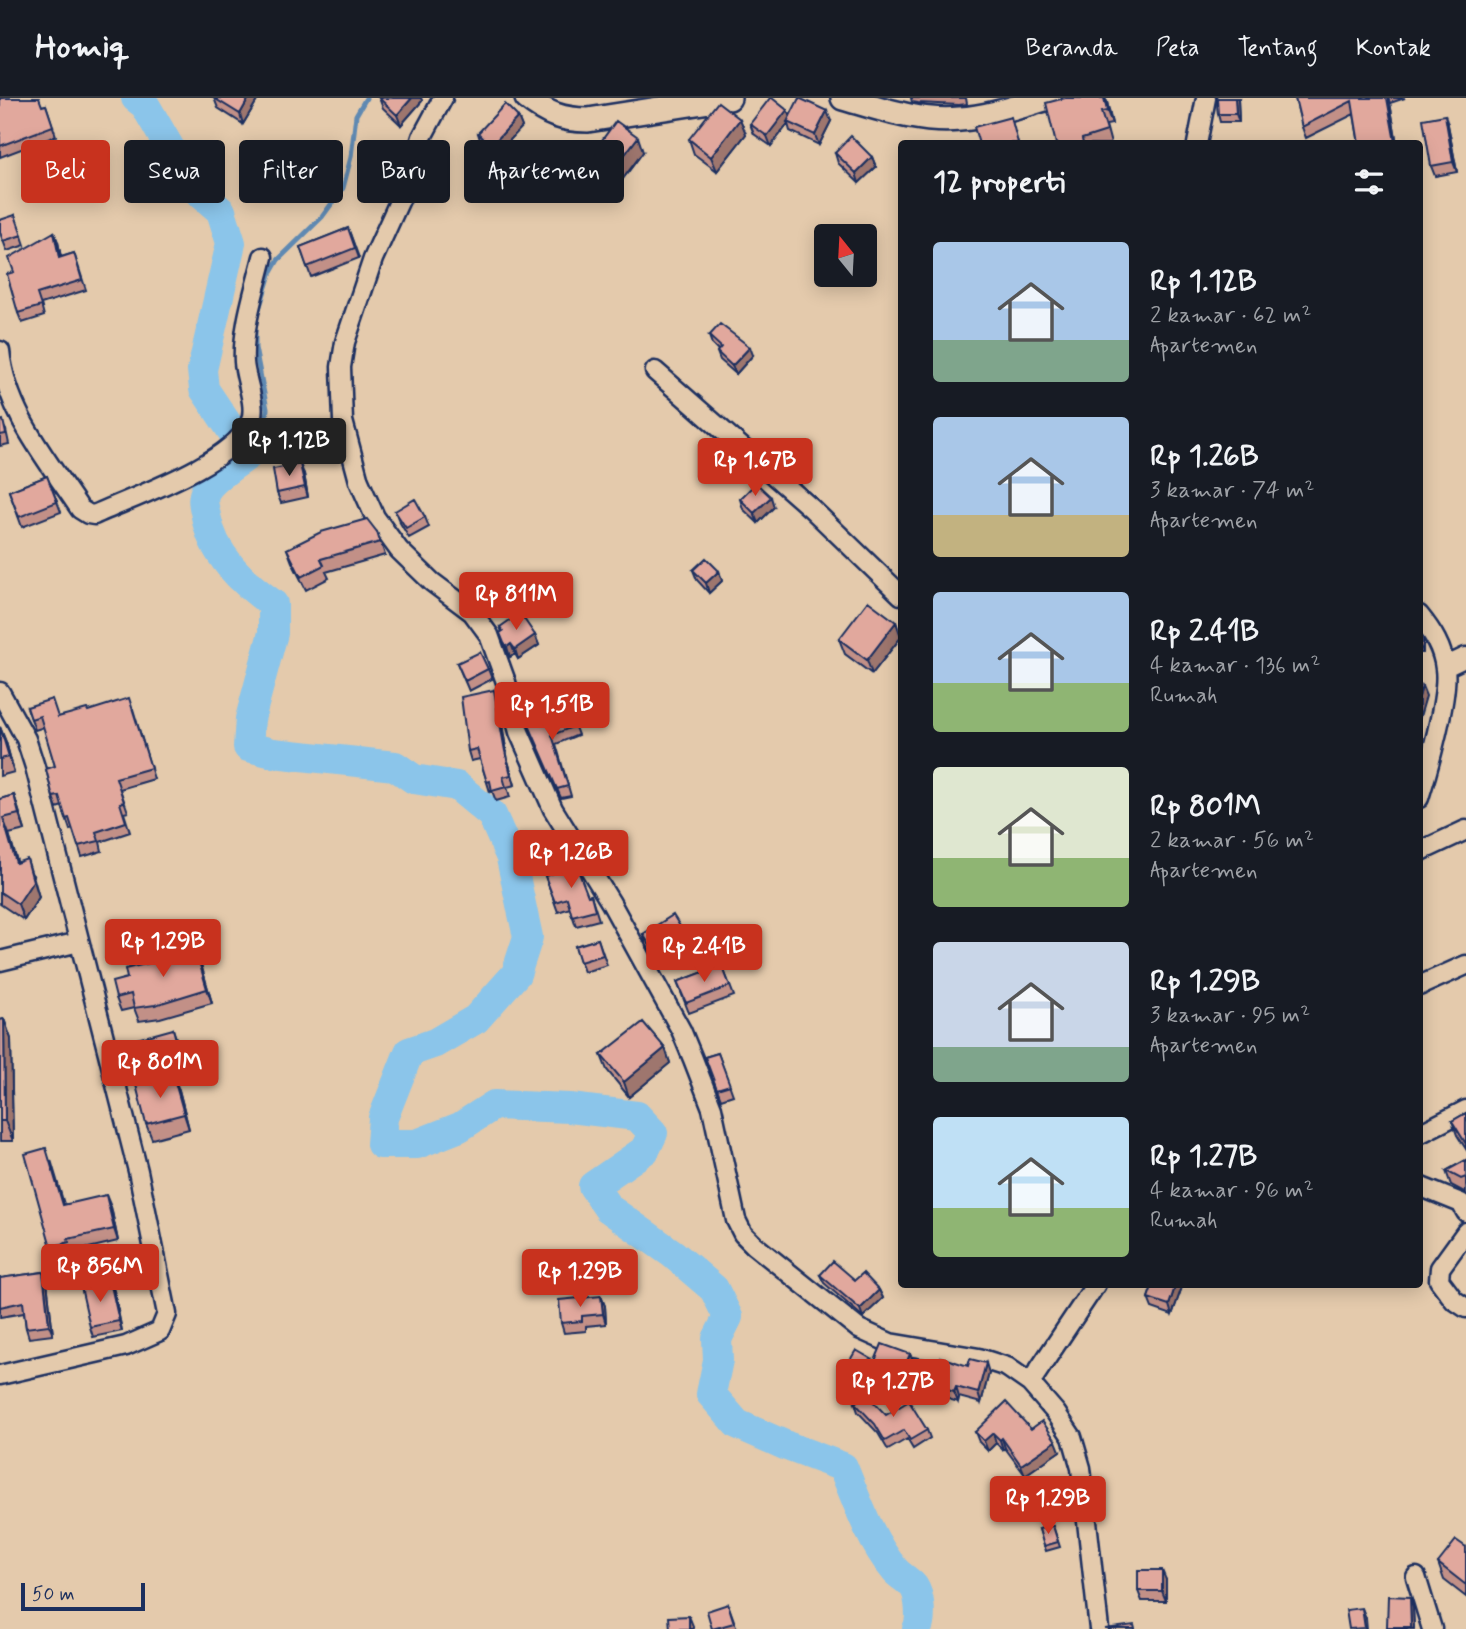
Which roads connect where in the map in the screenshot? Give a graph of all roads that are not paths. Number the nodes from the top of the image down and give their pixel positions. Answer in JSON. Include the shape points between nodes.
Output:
{"nodes":[{"id":1,"x":443,"y":98,"type":"edge"},
{"id":2,"x":527,"y":98,"type":"edge"},
{"id":3,"x":729,"y":98,"type":"edge"},
{"id":4,"x":844,"y":98,"type":"edge"},
{"id":5,"x":1049,"y":98,"type":"edge"},
{"id":6,"x":1206,"y":98,"type":"edge"},
{"id":7,"x":1197,"y":140,"type":"edge"},
{"id":8,"x":262,"y":257,"type":"dead end"},
{"id":9,"x":0,"y":351,"type":"edge"},
{"id":10,"x":655,"y":372,"type":"dead end"},
{"id":11,"x":898,"y":592,"type":"edge"},
{"id":12,"x":1423,"y":620,"type":"edge"},
{"id":13,"x":1466,"y":657,"type":"edge"},
{"id":14,"x":1445,"y":667,"type":"junction"},
{"id":15,"x":0,"y":692,"type":"edge"},
{"id":16,"x":1423,"y":787,"type":"edge"},
{"id":17,"x":1466,"y":830,"type":"edge"},
{"id":18,"x":1423,"y":850,"type":"edge"},
{"id":19,"x":79,"y":942,"type":"junction"},
{"id":20,"x":0,"y":961,"type":"edge"},
{"id":21,"x":1466,"y":965,"type":"edge"},
{"id":22,"x":1423,"y":984,"type":"edge"},
{"id":23,"x":1466,"y":1110,"type":"edge"},
{"id":24,"x":1423,"y":1132,"type":"edge"},
{"id":25,"x":1423,"y":1188,"type":"edge"},
{"id":26,"x":1466,"y":1212,"type":"edge"},
{"id":27,"x":1466,"y":1231,"type":"edge"},
{"id":28,"x":1093,"y":1288,"type":"edge"},
{"id":29,"x":1466,"y":1308,"type":"edge"},
{"id":30,"x":0,"y":1375,"type":"edge"},
{"id":31,"x":1030,"y":1383,"type":"junction"},
{"id":32,"x":1416,"y":1577,"type":"dead end"},
{"id":33,"x":1099,"y":1629,"type":"edge"},
{"id":34,"x":1432,"y":1629,"type":"edge"}],
"edges":[{"from":1,"to":31,"type":"street","via":[[422,137],[408,182],[373,259],[345,342],[342,410],[359,481],[375,517],[399,550],[472,612],[489,635],[519,732],[553,809],[681,1030],[712,1108],[743,1234],[838,1313],[880,1340],[979,1358],[1007,1367]]},
{"from":2,"to":3,"type":"street","via":[[557,117],[587,120]]},
{"from":4,"to":5,"type":"street","via":[[941,120],[986,115]]},
{"from":6,"to":7,"type":"street"},
{"from":8,"to":9,"type":"street","via":[[243,362],[250,425],[222,454],[198,469],[94,514],[80,509],[23,424],[5,383]]},
{"from":10,"to":11,"type":"street","via":[[811,508]]},
{"from":12,"to":14,"type":"street"},
{"from":13,"to":14,"type":"street"},
{"from":14,"to":16,"type":"street","via":[[1446,682]]},
{"from":15,"to":19,"type":"street","via":[[26,739],[35,767]]},
{"from":17,"to":18,"type":"street"},
{"from":19,"to":20,"type":"street"},
{"from":19,"to":30,"type":"street","via":[[138,1171],[167,1314],[160,1331],[126,1346]]},
{"from":21,"to":22,"type":"street"},
{"from":23,"to":24,"type":"street"},
{"from":25,"to":26,"type":"street","via":[[1461,1203]]},
{"from":27,"to":29,"type":"street","via":[[1440,1268],[1438,1280]]},
{"from":28,"to":31,"type":"street"},
{"from":31,"to":33,"type":"street","via":[[1072,1437],[1081,1468]]},
{"from":32,"to":34,"type":"street"}]}
